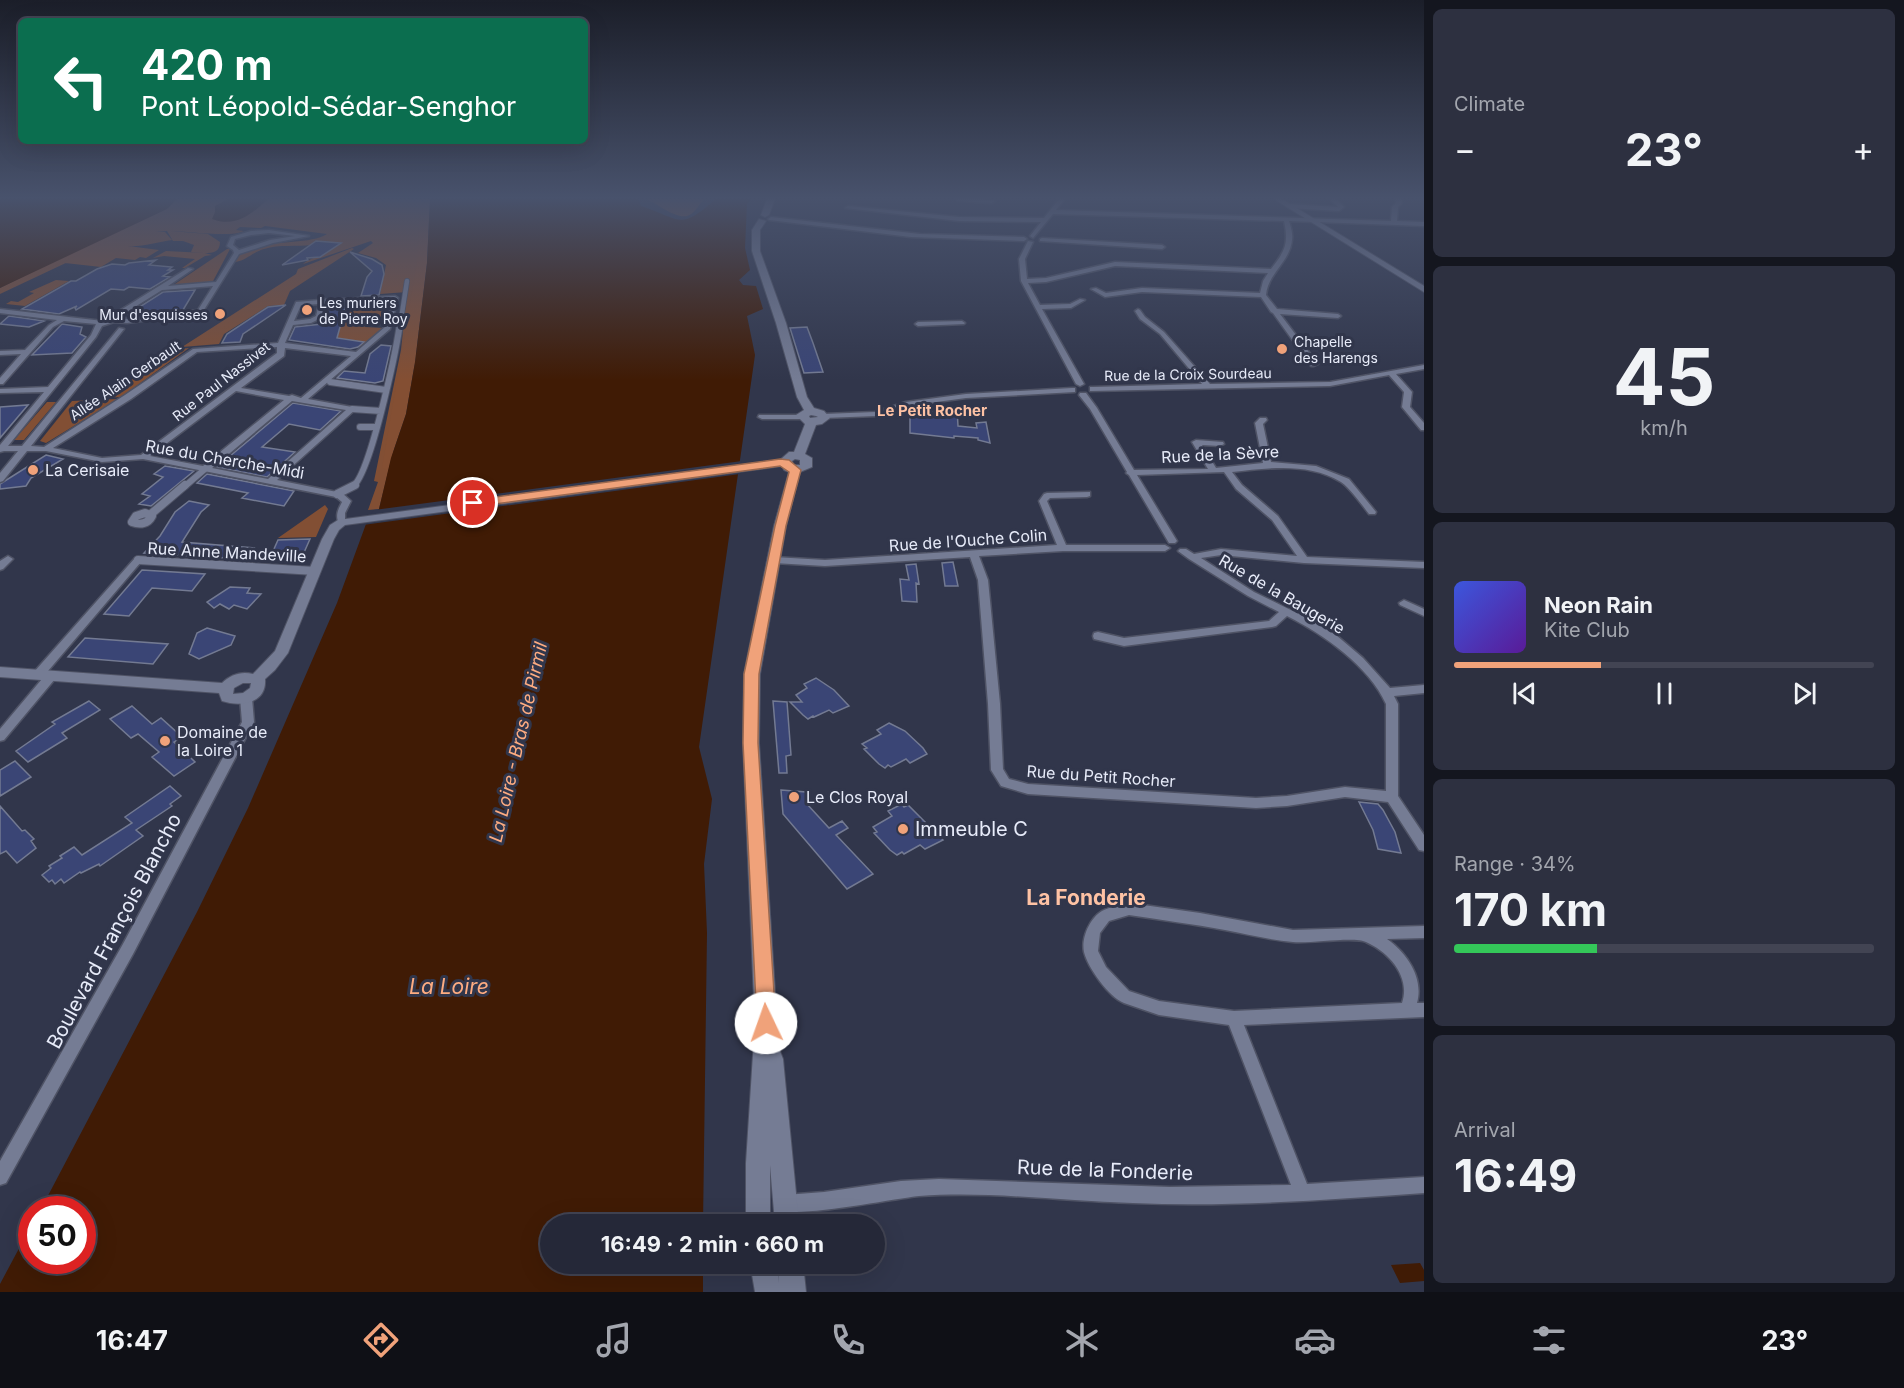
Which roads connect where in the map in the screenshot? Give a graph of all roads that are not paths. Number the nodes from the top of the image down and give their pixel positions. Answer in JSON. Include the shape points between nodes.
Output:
{"nodes":[{"id":1,"x":233,"y":259,"type":"edge"},
{"id":2,"x":759,"y":259,"type":"edge"},
{"id":3,"x":1022,"y":259,"type":"edge"},
{"id":4,"x":1282,"y":259,"type":"edge"},
{"id":5,"x":1375,"y":259,"type":"edge"},
{"id":6,"x":190,"y":269,"type":"dead end"},
{"id":7,"x":1273,"y":271,"type":"junction"},
{"id":8,"x":406,"y":281,"type":"dead end"},
{"id":9,"x":1024,"y":281,"type":"junction"},
{"id":10,"x":218,"y":284,"type":"junction"},
{"id":11,"x":161,"y":288,"type":"junction"},
{"id":12,"x":1094,"y":289,"type":"dead end"},
{"id":13,"x":1424,"y":290,"type":"edge"},
{"id":14,"x":1105,"y":295,"type":"junction"},
{"id":15,"x":1263,"y":295,"type":"junction"},
{"id":16,"x":323,"y":300,"type":"junction"},
{"id":17,"x":1082,"y":300,"type":"dead end"},
{"id":18,"x":1117,"y":300,"type":"dead end"},
{"id":19,"x":1038,"y":307,"type":"junction"},
{"id":20,"x":0,"y":311,"type":"edge"},
{"id":21,"x":1138,"y":311,"type":"dead end"},
{"id":22,"x":1273,"y":311,"type":"junction"},
{"id":23,"x":1338,"y":316,"type":"dead end"},
{"id":24,"x":64,"y":318,"type":"junction"},
{"id":25,"x":110,"y":320,"type":"junction"},
{"id":26,"x":127,"y":321,"type":"junction"},
{"id":27,"x":291,"y":322,"type":"junction"},
{"id":28,"x":101,"y":323,"type":"junction"},
{"id":29,"x":962,"y":323,"type":"dead end"},
{"id":30,"x":918,"y":324,"type":"dead end"},
{"id":31,"x":121,"y":329,"type":"junction"},
{"id":32,"x":103,"y":332,"type":"junction"},
{"id":33,"x":281,"y":345,"type":"junction"},
{"id":34,"x":28,"y":352,"type":"junction"},
{"id":35,"x":0,"y":353,"type":"edge"},
{"id":36,"x":356,"y":354,"type":"junction"},
{"id":37,"x":1314,"y":364,"type":"dead end"},
{"id":38,"x":1424,"y":367,"type":"edge"},
{"id":39,"x":1390,"y":372,"type":"junction"},
{"id":40,"x":0,"y":382,"type":"edge"},
{"id":41,"x":330,"y":382,"type":"dead end"},
{"id":42,"x":1080,"y":384,"type":"junction"},
{"id":43,"x":1208,"y":387,"type":"junction"},
{"id":44,"x":51,"y":389,"type":"junction"},
{"id":45,"x":236,"y":389,"type":"junction"},
{"id":46,"x":386,"y":390,"type":"junction"},
{"id":47,"x":1072,"y":390,"type":"junction"},
{"id":48,"x":0,"y":391,"type":"edge"},
{"id":49,"x":229,"y":394,"type":"junction"},
{"id":50,"x":1088,"y":395,"type":"junction"},
{"id":51,"x":304,"y":399,"type":"junction"},
{"id":52,"x":288,"y":400,"type":"junction"},
{"id":53,"x":352,"y":409,"type":"junction"},
{"id":54,"x":381,"y":411,"type":"junction"},
{"id":55,"x":824,"y":416,"type":"joint"},
{"id":56,"x":762,"y":417,"type":"dead end"},
{"id":57,"x":808,"y":417,"type":"junction"},
{"id":58,"x":1263,"y":420,"type":"dead end"},
{"id":59,"x":360,"y":427,"type":"dead end"},
{"id":60,"x":377,"y":427,"type":"junction"},
{"id":61,"x":1424,"y":428,"type":"edge"},
{"id":62,"x":1220,"y":444,"type":"dead end"},
{"id":63,"x":27,"y":448,"type":"junction"},
{"id":64,"x":1,"y":449,"type":"edge"},
{"id":65,"x":46,"y":449,"type":"junction"},
{"id":66,"x":142,"y":457,"type":"junction"},
{"id":67,"x":1267,"y":464,"type":"junction"},
{"id":68,"x":786,"y":465,"type":"junction"},
{"id":69,"x":205,"y":469,"type":"junction"},
{"id":70,"x":1226,"y":470,"type":"junction"},
{"id":71,"x":1214,"y":471,"type":"junction"},
{"id":72,"x":1130,"y":473,"type":"junction"},
{"id":73,"x":0,"y":479,"type":"edge"},
{"id":74,"x":271,"y":481,"type":"junction"},
{"id":75,"x":337,"y":494,"type":"junction"},
{"id":76,"x":1087,"y":494,"type":"dead end"},
{"id":77,"x":1372,"y":512,"type":"dead end"},
{"id":78,"x":151,"y":514,"type":"dead end"},
{"id":79,"x":342,"y":522,"type":"junction"},
{"id":80,"x":1169,"y":545,"type":"junction"},
{"id":81,"x":1063,"y":548,"type":"junction"},
{"id":82,"x":974,"y":554,"type":"junction"},
{"id":83,"x":1187,"y":554,"type":"junction"},
{"id":84,"x":4,"y":559,"type":"edge"},
{"id":85,"x":138,"y":560,"type":"joint"},
{"id":86,"x":774,"y":560,"type":"junction"},
{"id":87,"x":1304,"y":560,"type":"junction"},
{"id":88,"x":1424,"y":565,"type":"edge"},
{"id":89,"x":0,"y":567,"type":"edge"},
{"id":90,"x":315,"y":571,"type":"junction"},
{"id":91,"x":1404,"y":603,"type":"dead end"},
{"id":92,"x":1286,"y":611,"type":"junction"},
{"id":93,"x":1424,"y":613,"type":"edge"},
{"id":94,"x":1098,"y":636,"type":"dead end"},
{"id":95,"x":0,"y":672,"type":"edge"},
{"id":96,"x":44,"y":676,"type":"junction"},
{"id":97,"x":256,"y":679,"type":"junction"},
{"id":98,"x":226,"y":688,"type":"junction"},
{"id":99,"x":1424,"y":689,"type":"edge"},
{"id":100,"x":1388,"y":692,"type":"junction"},
{"id":101,"x":246,"y":698,"type":"junction"},
{"id":102,"x":0,"y":737,"type":"edge"},
{"id":103,"x":1392,"y":797,"type":"junction"},
{"id":104,"x":1424,"y":846,"type":"edge"},
{"id":105,"x":1424,"y":932,"type":"edge"},
{"id":106,"x":1365,"y":934,"type":"junction"},
{"id":107,"x":1407,"y":1010,"type":"junction"},
{"id":108,"x":1424,"y":1010,"type":"edge"},
{"id":109,"x":1234,"y":1018,"type":"junction"},
{"id":110,"x":766,"y":1023,"type":"junction"},
{"id":111,"x":0,"y":1177,"type":"edge"},
{"id":112,"x":1424,"y":1185,"type":"edge"},
{"id":113,"x":1302,"y":1192,"type":"junction"},
{"id":114,"x":758,"y":1214,"type":"edge"},
{"id":115,"x":782,"y":1214,"type":"edge"},
{"id":116,"x":797,"y":1214,"type":"edge"},
{"id":117,"x":765,"y":1274,"type":"edge"},
{"id":118,"x":791,"y":1274,"type":"edge"},
{"id":119,"x":768,"y":1292,"type":"edge"},
{"id":120,"x":793,"y":1292,"type":"edge"}],
"edges":[{"from":1,"to":10,"type":"street"},
{"from":2,"to":57,"type":"main road"},
{"from":3,"to":9,"type":"street"},
{"from":4,"to":7,"type":"street"},
{"from":5,"to":13,"type":"street"},
{"from":6,"to":11,"type":"street"},
{"from":7,"to":9,"type":"street","via":[[1115,264],[1041,281]]},
{"from":7,"to":15,"type":"street","via":[[1262,284]]},
{"from":8,"to":46,"type":"street"},
{"from":9,"to":19,"type":"street"},
{"from":10,"to":11,"type":"street"},
{"from":10,"to":26,"type":"street","via":[[203,310],[195,314]]},
{"from":11,"to":25,"type":"street"},
{"from":12,"to":14,"type":"street"},
{"from":14,"to":15,"type":"street","via":[[1142,290]]},
{"from":14,"to":18,"type":"street"},
{"from":15,"to":22,"type":"street"},
{"from":16,"to":27,"type":"street","via":[[300,302]]},
{"from":16,"to":27,"type":"street","via":[[316,320]]},
{"from":16,"to":36,"type":"street","via":[[395,298],[386,330]]},
{"from":17,"to":19,"type":"street","via":[[1071,306]]},
{"from":19,"to":42,"type":"street"},
{"from":20,"to":24,"type":"street"},
{"from":21,"to":43,"type":"street"},
{"from":22,"to":23,"type":"street"},
{"from":22,"to":37,"type":"street"},
{"from":24,"to":28,"type":"street"},
{"from":24,"to":34,"type":"street","via":[[51,326]]},
{"from":25,"to":26,"type":"street"},
{"from":25,"to":28,"type":"street"},
{"from":26,"to":31,"type":"street","via":[[128,325]]},
{"from":27,"to":33,"type":"street"},
{"from":28,"to":32,"type":"street","via":[[96,328]]},
{"from":29,"to":30,"type":"street"},
{"from":31,"to":32,"type":"street"},
{"from":31,"to":63,"type":"street"},
{"from":32,"to":44,"type":"street"},
{"from":33,"to":36,"type":"street","name":"Allée Alain Gerbault"},
{"from":33,"to":45,"type":"street","name":"Rue Paul Nassivet","via":[[281,354]]},
{"from":33,"to":65,"type":"street","name":"Allée Alain Gerbault","via":[[200,349],[190,353]]},
{"from":34,"to":35,"type":"street"},
{"from":34,"to":40,"type":"street"},
{"from":36,"to":51,"type":"street"},
{"from":38,"to":39,"type":"street","name":"Rue de la Croix Sourdeau"},
{"from":39,"to":43,"type":"street","name":"Rue de la Croix Sourdeau","via":[[1330,384]]},
{"from":39,"to":61,"type":"street","via":[[1408,393],[1406,407]]},
{"from":41,"to":46,"type":"street"},
{"from":42,"to":47,"type":"street","via":[[1073,385]]},
{"from":42,"to":50,"type":"street"},
{"from":43,"to":50,"type":"street","name":"Rue de la Croix Sourdeau"},
{"from":44,"to":48,"type":"street"},
{"from":44,"to":64,"type":"street"},
{"from":45,"to":49,"type":"street","name":"Rue Paul Nassivet"},
{"from":45,"to":52,"type":"street"},
{"from":46,"to":54,"type":"street"},
{"from":47,"to":50,"type":"street"},
{"from":47,"to":55,"type":"street","via":[[966,396],[906,404],[878,414]]},
{"from":49,"to":52,"type":"street"},
{"from":49,"to":66,"type":"street","name":"Rue Paul Nassivet"},
{"from":50,"to":72,"type":"street"},
{"from":51,"to":52,"type":"street"},
{"from":51,"to":53,"type":"street"},
{"from":52,"to":69,"type":"street"},
{"from":53,"to":54,"type":"street"},
{"from":53,"to":74,"type":"street"},
{"from":54,"to":60,"type":"street"},
{"from":55,"to":57,"type":"main road","via":[[820,412]]},
{"from":56,"to":57,"type":"street"},
{"from":57,"to":68,"type":"main road","via":[[799,455],[806,458],[807,465],[804,469]]},
{"from":58,"to":67,"type":"street","via":[[1259,423]]},
{"from":59,"to":60,"type":"street"},
{"from":60,"to":75,"type":"street","via":[[356,485]]},
{"from":62,"to":71,"type":"street","via":[[1196,442]]},
{"from":63,"to":64,"type":"street","name":"Rue du Cherche-Midi"},
{"from":63,"to":65,"type":"street","name":"Rue du Cherche-Midi"},
{"from":63,"to":73,"type":"street"},
{"from":65,"to":66,"type":"street","name":"Rue du Cherche-Midi","via":[[102,460]]},
{"from":66,"to":69,"type":"street","name":"Rue du Cherche-Midi"},
{"from":67,"to":70,"type":"street","name":"Rue de la Sèvre"},
{"from":67,"to":77,"type":"street","name":"Rue de la Sèvre","via":[[1316,469],[1346,481]]},
{"from":68,"to":79,"type":"street"},
{"from":68,"to":86,"type":"main road"},
{"from":69,"to":74,"type":"street","name":"Rue du Cherche-Midi"},
{"from":69,"to":78,"type":"street"},
{"from":70,"to":71,"type":"street","name":"Rue de la Sèvre"},
{"from":70,"to":87,"type":"street","via":[[1239,487],[1275,518]]},
{"from":71,"to":72,"type":"street","name":"Rue de la Sèvre"},
{"from":72,"to":80,"type":"street"},
{"from":74,"to":75,"type":"street","name":"Rue du Cherche-Midi"},
{"from":75,"to":79,"type":"street","via":[[346,499]]},
{"from":76,"to":81,"type":"street","via":[[1056,494],[1042,501]]},
{"from":79,"to":90,"type":"street","via":[[334,528]]},
{"from":80,"to":81,"type":"street","name":"Rue de l'Ouche Colin"},
{"from":80,"to":83,"type":"street","name":"Rue de l'Ouche Colin","via":[[1176,553]]},
{"from":81,"to":82,"type":"street","name":"Rue de l'Ouche Colin"},
{"from":82,"to":86,"type":"street","name":"Rue de l'Ouche Colin","via":[[825,563]]},
{"from":82,"to":103,"type":"street","name":"Rue du Petit Rocher","via":[[983,580],[997,770],[1005,783],[1028,789],[1256,803],[1345,792]]},
{"from":83,"to":87,"type":"street","via":[[1221,552]]},
{"from":83,"to":92,"type":"street","name":"Rue de la Baugerie"},
{"from":84,"to":89,"type":"street"},
{"from":85,"to":90,"type":"street","name":"Rue Anne Mandeville"},
{"from":85,"to":96,"type":"street"},
{"from":86,"to":110,"type":"main road","via":[[756,647],[750,707]]},
{"from":87,"to":88,"type":"street"},
{"from":90,"to":97,"type":"street","via":[[281,653]]},
{"from":91,"to":93,"type":"street"},
{"from":92,"to":94,"type":"street","via":[[1272,624],[1124,642]]},
{"from":92,"to":100,"type":"street","name":"Rue de la Baugerie","via":[[1348,651]]},
{"from":95,"to":96,"type":"street"},
{"from":96,"to":98,"type":"street"},
{"from":96,"to":102,"type":"street"},
{"from":97,"to":98,"type":"street","via":[[242,677]]},
{"from":97,"to":101,"type":"street","via":[[258,690]]},
{"from":98,"to":101,"type":"street","via":[[229,698]]},
{"from":99,"to":100,"type":"street"},
{"from":100,"to":103,"type":"street","via":[[1392,704]]},
{"from":101,"to":111,"type":"street","name":"Boulevard François Blancho","via":[[248,722],[128,949]]},
{"from":103,"to":104,"type":"street"},
{"from":105,"to":106,"type":"street"},
{"from":106,"to":107,"type":"street","via":[[1395,954],[1408,971],[1414,990]]},
{"from":106,"to":109,"type":"street","via":[[1293,936],[1129,909],[1105,916],[1093,931],[1091,951],[1101,972],[1124,996],[1159,1008]]},
{"from":107,"to":108,"type":"street"},
{"from":107,"to":109,"type":"street"},
{"from":109,"to":113,"type":"street"},
{"from":110,"to":114,"type":"main road"},
{"from":110,"to":115,"type":"main road","via":[[776,1087]]},
{"from":112,"to":113,"type":"street","name":"Rue de la Fonderie"},
{"from":113,"to":116,"type":"street","name":"Rue de la Fonderie","via":[[1144,1195],[936,1187]]},
{"from":117,"to":119,"type":"main road"},
{"from":118,"to":120,"type":"main road"}]}
